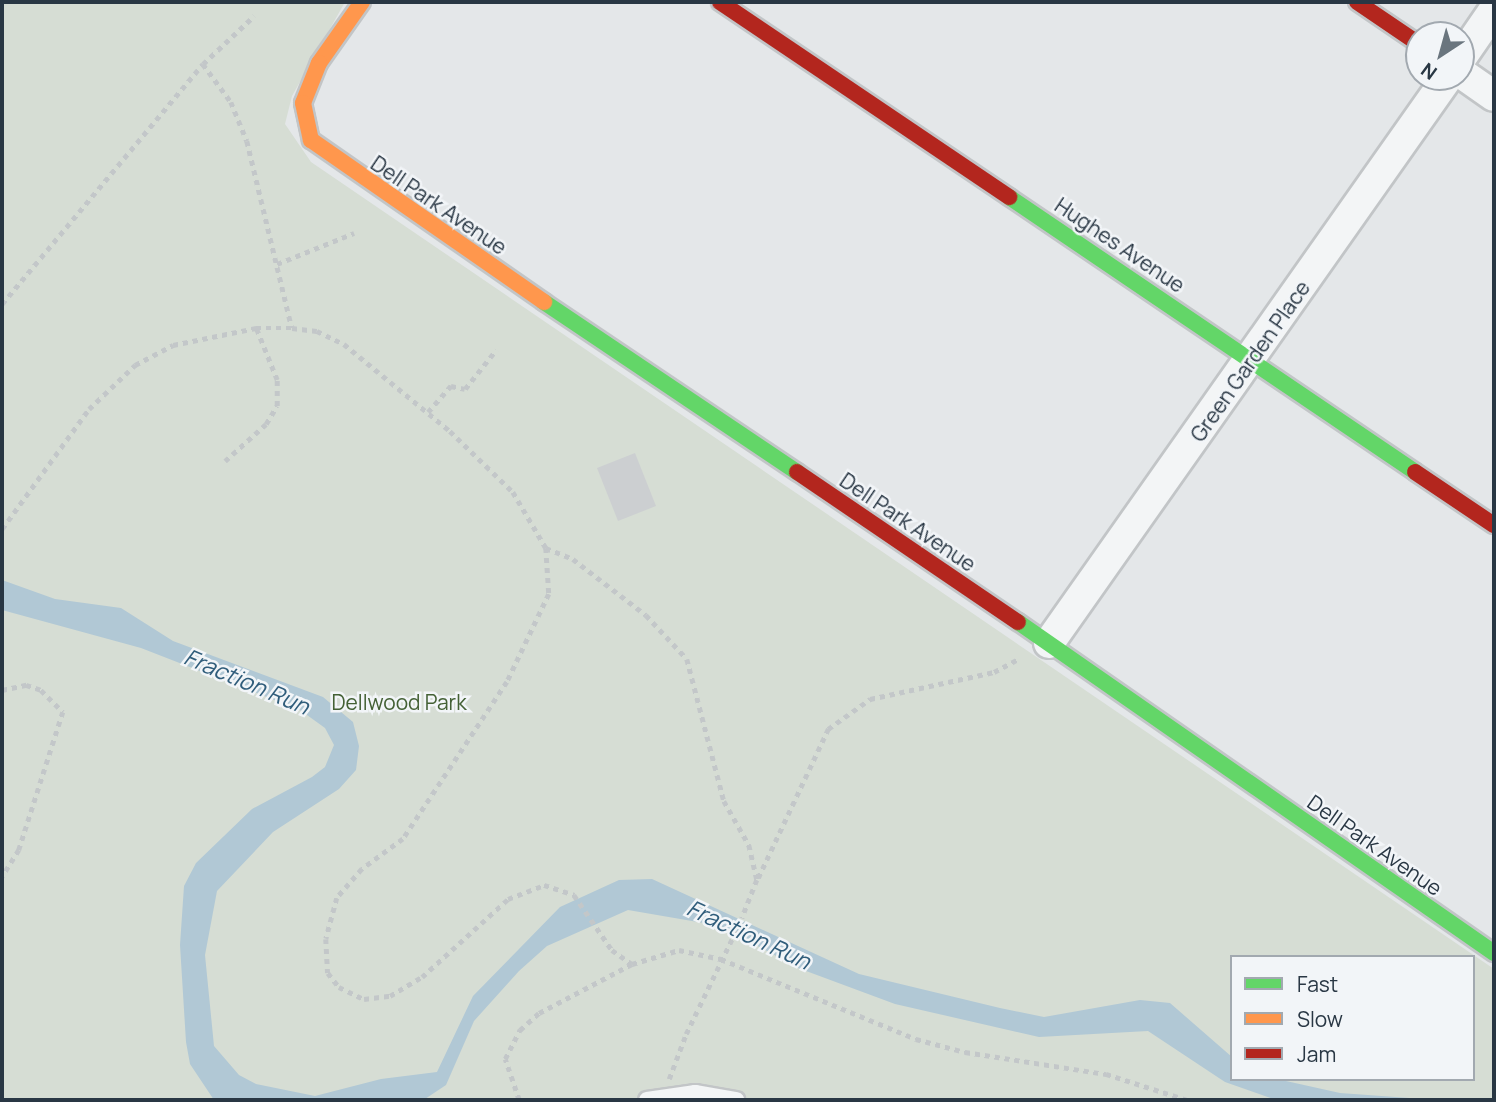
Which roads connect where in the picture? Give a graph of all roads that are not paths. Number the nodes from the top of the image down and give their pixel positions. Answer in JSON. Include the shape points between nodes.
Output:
{"nodes":[{"id":1,"x":362,"y":2,"type":"edge"},
{"id":2,"x":720,"y":2,"type":"edge"},
{"id":3,"x":1357,"y":2,"type":"edge"},
{"id":4,"x":1494,"y":10,"type":"edge"},
{"id":5,"x":1405,"y":35,"type":"edge"},
{"id":6,"x":1477,"y":47,"type":"edge"},
{"id":7,"x":1475,"y":83,"type":"edge"},
{"id":8,"x":1438,"y":91,"type":"edge"},
{"id":9,"x":1494,"y":96,"type":"edge"},
{"id":10,"x":1253,"y":359,"type":"junction"},
{"id":11,"x":1494,"y":525,"type":"edge"},
{"id":12,"x":1049,"y":643,"type":"junction"},
{"id":13,"x":1494,"y":953,"type":"edge"},
{"id":14,"x":647,"y":1100,"type":"edge"},
{"id":15,"x":736,"y":1100,"type":"edge"}],
"edges":[{"from":1,"to":12,"type":"street","name":"Dell Park Avenue","via":[[310,80],[303,103],[304,125],[328,155]]},
{"from":2,"to":10,"type":"street","name":"Hughes Avenue"},
{"from":3,"to":5,"type":"street"},
{"from":4,"to":6,"type":"street"},
{"from":7,"to":9,"type":"street"},
{"from":8,"to":10,"type":"street","name":"Green Garden Place"},
{"from":10,"to":11,"type":"street","name":"Hughes Avenue"},
{"from":10,"to":12,"type":"street","name":"Green Garden Place"},
{"from":12,"to":13,"type":"street","name":"Dell Park Avenue"},
{"from":14,"to":15,"type":"lane","via":[[695,1093]]}]}
